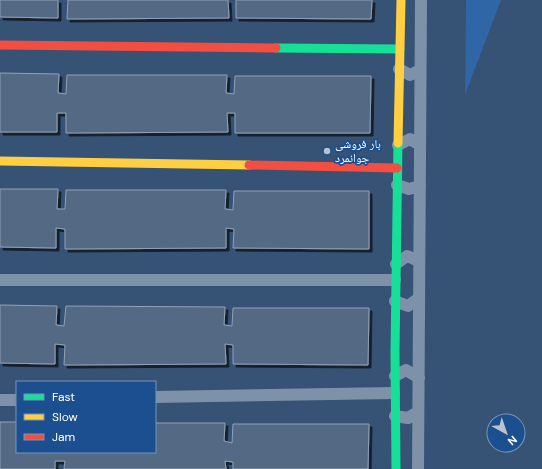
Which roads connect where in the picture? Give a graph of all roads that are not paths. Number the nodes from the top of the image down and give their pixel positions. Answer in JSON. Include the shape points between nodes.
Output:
{"nodes":[{"id":1,"x":401,"y":0,"type":"edge"},
{"id":2,"x":421,"y":0,"type":"edge"},
{"id":3,"x":400,"y":32,"type":"junction"},
{"id":4,"x":420,"y":32,"type":"junction"},
{"id":5,"x":0,"y":45,"type":"edge"},
{"id":6,"x":400,"y":49,"type":"junction"},
{"id":7,"x":399,"y":69,"type":"junction"},
{"id":8,"x":420,"y":70,"type":"junction"},
{"id":9,"x":398,"y":145,"type":"junction"},
{"id":10,"x":420,"y":145,"type":"junction"},
{"id":11,"x":0,"y":160,"type":"edge"},
{"id":12,"x":398,"y":168,"type":"junction"},
{"id":13,"x":397,"y":185,"type":"junction"},
{"id":14,"x":420,"y":186,"type":"junction"},
{"id":15,"x":419,"y":261,"type":"junction"},
{"id":16,"x":396,"y":264,"type":"junction"},
{"id":17,"x":0,"y":280,"type":"edge"},
{"id":18,"x":395,"y":280,"type":"junction"},
{"id":19,"x":419,"y":298,"type":"junction"},
{"id":20,"x":395,"y":301,"type":"junction"},
{"id":21,"x":395,"y":376,"type":"junction"},
{"id":22,"x":419,"y":378,"type":"junction"},
{"id":23,"x":394,"y":393,"type":"junction"},
{"id":24,"x":156,"y":397,"type":"edge"},
{"id":25,"x":0,"y":400,"type":"edge"},
{"id":26,"x":16,"y":400,"type":"edge"},
{"id":27,"x":418,"y":412,"type":"junction"},
{"id":28,"x":395,"y":416,"type":"junction"},
{"id":29,"x":396,"y":469,"type":"edge"},
{"id":30,"x":418,"y":469,"type":"edge"}],
"edges":[{"from":1,"to":3,"type":"street"},
{"from":2,"to":4,"type":"street"},
{"from":3,"to":4,"type":"street","via":[[412,26]]},
{"from":3,"to":6,"type":"street"},
{"from":4,"to":8,"type":"street"},
{"from":5,"to":6,"type":"street"},
{"from":6,"to":7,"type":"street"},
{"from":7,"to":8,"type":"street","via":[[410,75]]},
{"from":7,"to":9,"type":"street"},
{"from":8,"to":10,"type":"street"},
{"from":9,"to":10,"type":"street","via":[[410,139]]},
{"from":9,"to":12,"type":"street"},
{"from":10,"to":14,"type":"street"},
{"from":11,"to":12,"type":"street"},
{"from":12,"to":13,"type":"street"},
{"from":13,"to":14,"type":"street","via":[[409,189]]},
{"from":13,"to":16,"type":"street"},
{"from":14,"to":15,"type":"street"},
{"from":15,"to":16,"type":"street","via":[[407,256]]},
{"from":15,"to":19,"type":"street"},
{"from":16,"to":18,"type":"street"},
{"from":17,"to":18,"type":"street"},
{"from":18,"to":20,"type":"street"},
{"from":19,"to":20,"type":"street","via":[[408,306]]},
{"from":19,"to":22,"type":"street"},
{"from":20,"to":21,"type":"street"},
{"from":21,"to":22,"type":"street","via":[[406,370]]},
{"from":21,"to":23,"type":"street"},
{"from":22,"to":27,"type":"street"},
{"from":23,"to":24,"type":"street"},
{"from":23,"to":28,"type":"street"},
{"from":25,"to":26,"type":"street"},
{"from":27,"to":28,"type":"street","via":[[408,418]]},
{"from":27,"to":30,"type":"street"},
{"from":28,"to":29,"type":"street"}]}
